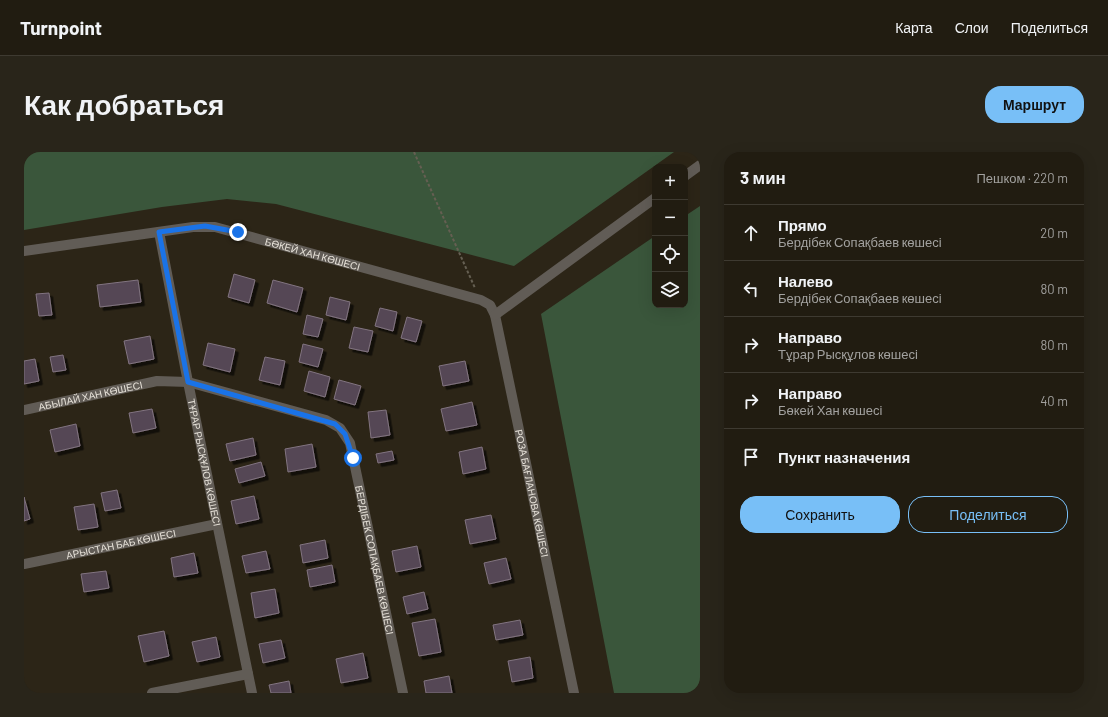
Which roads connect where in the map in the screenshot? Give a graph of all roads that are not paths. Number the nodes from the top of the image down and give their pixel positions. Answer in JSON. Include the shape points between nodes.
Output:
{"nodes":[{"id":1,"x":700,"y":165,"type":"edge"},
{"id":2,"x":688,"y":174,"type":"edge"},
{"id":3,"x":652,"y":200,"type":"edge"},
{"id":4,"x":159,"y":232,"type":"junction"},
{"id":5,"x":24,"y":251,"type":"edge"},
{"id":6,"x":481,"y":300,"type":"joint"},
{"id":7,"x":495,"y":315,"type":"junction"},
{"id":8,"x":157,"y":381,"type":"joint"},
{"id":9,"x":188,"y":382,"type":"junction"},
{"id":10,"x":24,"y":410,"type":"edge"},
{"id":11,"x":217,"y":524,"type":"junction"},
{"id":12,"x":24,"y":564,"type":"edge"},
{"id":13,"x":248,"y":674,"type":"junction"},
{"id":14,"x":152,"y":693,"type":"edge"},
{"id":15,"x":252,"y":693,"type":"edge"},
{"id":16,"x":403,"y":693,"type":"edge"},
{"id":17,"x":574,"y":693,"type":"edge"}],
"edges":[{"from":1,"to":2,"type":"street"},
{"from":3,"to":7,"type":"street"},
{"from":4,"to":5,"type":"street","name":"БӨКЕЙ ХАН КӨШЕСІ"},
{"from":4,"to":6,"type":"street","name":"БӨКЕЙ ХАН КӨШЕСІ","via":[[205,226],[226,229]]},
{"from":4,"to":9,"type":"street","name":"ТҰРАР РЫСҚҰЛОВ КӨШЕСІ"},
{"from":6,"to":7,"type":"street","name":"РОЗА БАҒЛАНОВА КӨШЕСІ","via":[[490,305]]},
{"from":7,"to":17,"type":"street","name":"РОЗА БАҒЛАНОВА КӨШЕСІ"},
{"from":8,"to":9,"type":"street","name":"БЕРДІБЕК СОПАҚБАЕВ КӨШЕСІ"},
{"from":8,"to":10,"type":"street","name":"АБЫЛАЙ ХАН КӨШЕСІ"},
{"from":9,"to":11,"type":"street","name":"ТҰРАР РЫСҚҰЛОВ КӨШЕСІ"},
{"from":9,"to":16,"type":"street","name":"БЕРДІБЕК СОПАҚБАЕВ КӨШЕСІ","via":[[326,420],[335,424],[345,434],[350,443]]},
{"from":11,"to":12,"type":"street","name":"АРЫСТАН БАБ КӨШЕСІ"},
{"from":11,"to":13,"type":"street","name":"ТҰРАР РЫСҚҰЛОВ КӨШЕСІ"},
{"from":13,"to":14,"type":"street"},
{"from":13,"to":15,"type":"street","name":"ТҰРАР РЫСҚҰЛОВ КӨШЕСІ"}]}
